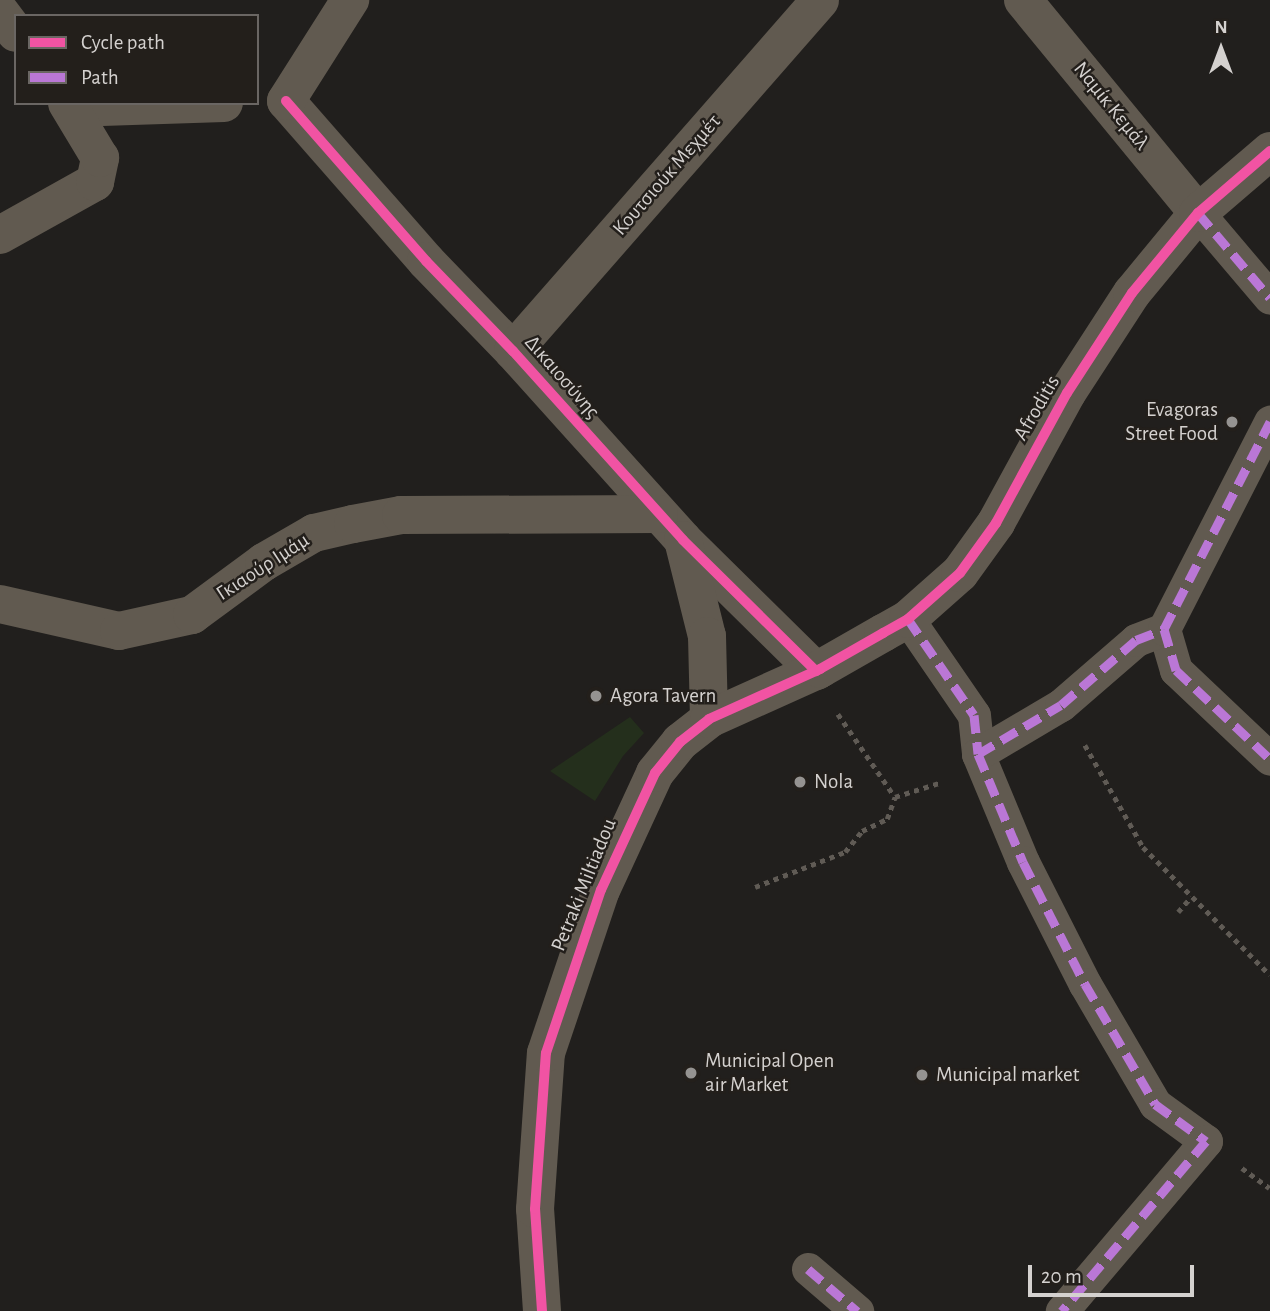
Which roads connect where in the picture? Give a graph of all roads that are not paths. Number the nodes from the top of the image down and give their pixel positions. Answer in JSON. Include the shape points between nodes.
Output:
{"nodes":[{"id":1,"x":350,"y":0,"type":"edge"},
{"id":2,"x":820,"y":0,"type":"edge"},
{"id":3,"x":1023,"y":0,"type":"edge"},
{"id":4,"x":0,"y":12,"type":"edge"},
{"id":5,"x":14,"y":30,"type":"edge"},
{"id":6,"x":272,"y":102,"type":"edge"},
{"id":7,"x":121,"y":105,"type":"edge"},
{"id":8,"x":69,"y":106,"type":"edge"},
{"id":9,"x":1270,"y":151,"type":"edge"},
{"id":10,"x":1198,"y":213,"type":"junction"},
{"id":11,"x":0,"y":235,"type":"edge"},
{"id":12,"x":1270,"y":298,"type":"edge"},
{"id":13,"x":513,"y":351,"type":"junction"},
{"id":14,"x":1270,"y":422,"type":"edge"},
{"id":15,"x":671,"y":527,"type":"junction"},
{"id":16,"x":0,"y":604,"type":"edge"},
{"id":17,"x":908,"y":619,"type":"junction"},
{"id":18,"x":1164,"y":629,"type":"junction"},
{"id":19,"x":818,"y":670,"type":"junction"},
{"id":20,"x":709,"y":719,"type":"junction"},
{"id":21,"x":1270,"y":759,"type":"edge"},
{"id":22,"x":981,"y":762,"type":"junction"},
{"id":23,"x":808,"y":1269,"type":"dead end"},
{"id":24,"x":542,"y":1311,"type":"edge"},
{"id":25,"x":857,"y":1311,"type":"edge"},
{"id":26,"x":1062,"y":1311,"type":"edge"}],
"edges":[{"from":1,"to":6,"type":"street"},
{"from":2,"to":13,"type":"street","name":"Κουτσιούκ Μεχμέτ"},
{"from":3,"to":10,"type":"street","name":"Ναμίκ Κεμάλ"},
{"from":4,"to":5,"type":"street"},
{"from":6,"to":13,"type":"street","name":"Δικαιοσύνης"},
{"from":7,"to":8,"type":"street"},
{"from":8,"to":11,"type":"street","via":[[100,158],[95,182]]},
{"from":9,"to":10,"type":"street","name":"Afroditis"},
{"from":10,"to":12,"type":"street"},
{"from":10,"to":17,"type":"street","name":"Afroditis","via":[[1105,332],[982,543],[960,573]]},
{"from":13,"to":15,"type":"street","name":"Δικαιοσύνης"},
{"from":14,"to":18,"type":"street"},
{"from":15,"to":16,"type":"street","name":"Γκιαούρ Ιμάμ","via":[[401,515],[314,533],[264,562],[192,615],[119,631]]},
{"from":15,"to":19,"type":"street","name":"Δικαιοσύνης"},
{"from":15,"to":20,"type":"street","name":"Δικαιοσύνης","via":[[707,636]]},
{"from":17,"to":19,"type":"street","name":"Petraki Miltiadou"},
{"from":17,"to":22,"type":"street","via":[[974,715]]},
{"from":18,"to":21,"type":"street","via":[[1176,670]]},
{"from":18,"to":22,"type":"street","via":[[1136,640],[1061,705]]},
{"from":19,"to":20,"type":"street","name":"Petraki Miltiadou"},
{"from":20,"to":24,"type":"street","name":"Petraki Miltiadou","via":[[680,742],[635,809],[564,991],[546,1054],[536,1145]]},
{"from":22,"to":26,"type":"street","via":[[1023,862],[1085,984],[1155,1104],[1206,1141]]},
{"from":23,"to":25,"type":"street"}]}
